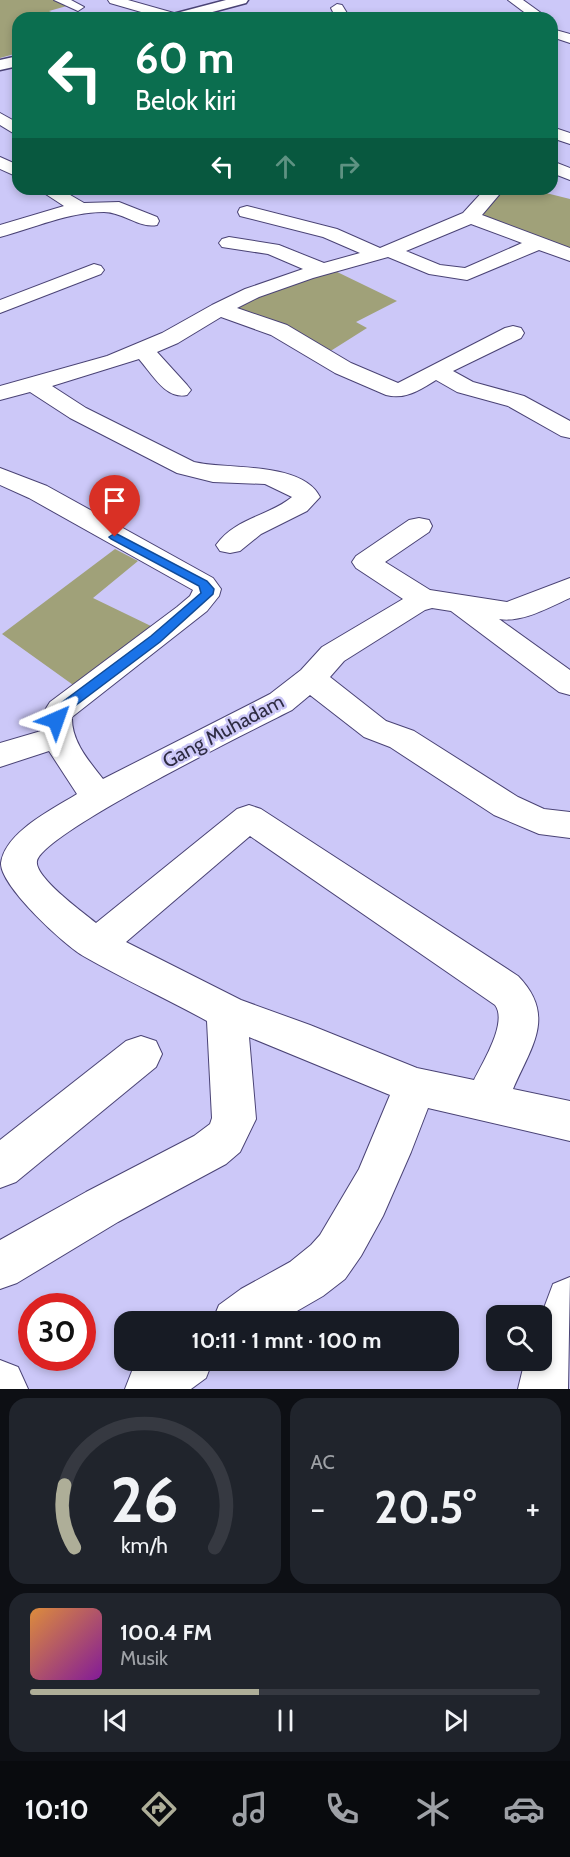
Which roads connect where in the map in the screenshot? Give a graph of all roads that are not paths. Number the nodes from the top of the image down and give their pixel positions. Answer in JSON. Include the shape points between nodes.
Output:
{"nodes":[{"id":1,"x":60,"y":0,"type":"edge"},
{"id":2,"x":114,"y":0,"type":"edge"},
{"id":3,"x":514,"y":0,"type":"edge"},
{"id":4,"x":228,"y":1,"type":"edge"},
{"id":5,"x":78,"y":7,"type":"dead end"},
{"id":6,"x":155,"y":12,"type":"edge"},
{"id":7,"x":194,"y":12,"type":"edge"},
{"id":8,"x":532,"y":12,"type":"edge"},
{"id":9,"x":58,"y":195,"type":"edge"},
{"id":10,"x":485,"y":195,"type":"edge"},
{"id":11,"x":82,"y":209,"type":"junction"},
{"id":12,"x":247,"y":212,"type":"dead end"},
{"id":13,"x":470,"y":217,"type":"junction"},
{"id":14,"x":150,"y":221,"type":"dead end"},
{"id":15,"x":0,"y":231,"type":"edge"},
{"id":16,"x":229,"y":243,"type":"dead end"},
{"id":17,"x":539,"y":243,"type":"junction"},
{"id":18,"x":383,"y":253,"type":"junction"},
{"id":19,"x":570,"y":255,"type":"edge"},
{"id":20,"x":93,"y":270,"type":"dead end"},
{"id":21,"x":321,"y":270,"type":"junction"},
{"id":22,"x":0,"y":308,"type":"edge"},
{"id":23,"x":219,"y":309,"type":"junction"},
{"id":24,"x":513,"y":333,"type":"dead end"},
{"id":25,"x":142,"y":350,"type":"junction"},
{"id":26,"x":436,"y":370,"type":"junction"},
{"id":27,"x":34,"y":384,"type":"junction"},
{"id":28,"x":179,"y":390,"type":"dead end"},
{"id":29,"x":0,"y":393,"type":"edge"},
{"id":30,"x":570,"y":431,"type":"edge"},
{"id":31,"x":0,"y":476,"type":"edge"},
{"id":32,"x":418,"y":526,"type":"dead end"},
{"id":33,"x":230,"y":545,"type":"dead end"},
{"id":34,"x":570,"y":587,"type":"edge"},
{"id":35,"x":425,"y":600,"type":"junction"},
{"id":36,"x":459,"y":604,"type":"junction"},
{"id":37,"x":312,"y":677,"type":"junction"},
{"id":38,"x":570,"y":685,"type":"edge"},
{"id":39,"x":58,"y":737,"type":"junction"},
{"id":40,"x":0,"y":755,"type":"edge"},
{"id":41,"x":98,"y":797,"type":"junction"},
{"id":42,"x":570,"y":825,"type":"edge"},
{"id":43,"x":14,"y":854,"type":"edge"},
{"id":44,"x":96,"y":945,"type":"junction"},
{"id":45,"x":227,"y":1012,"type":"junction"},
{"id":46,"x":141,"y":1054,"type":"dead end"},
{"id":47,"x":414,"y":1086,"type":"junction"},
{"id":48,"x":486,"y":1102,"type":"junction"},
{"id":49,"x":570,"y":1120,"type":"edge"},
{"id":50,"x":0,"y":1167,"type":"edge"},
{"id":51,"x":0,"y":1266,"type":"edge"},
{"id":52,"x":570,"y":1301,"type":"edge"},
{"id":53,"x":254,"y":1311,"type":"edge"},
{"id":54,"x":174,"y":1371,"type":"edge"},
{"id":55,"x":0,"y":1385,"type":"edge"},
{"id":56,"x":3,"y":1389,"type":"edge"},
{"id":57,"x":150,"y":1389,"type":"edge"},
{"id":58,"x":543,"y":1389,"type":"edge"}],
"edges":[{"from":1,"to":5,"type":"street"},
{"from":2,"to":6,"type":"street"},
{"from":3,"to":8,"type":"street"},
{"from":4,"to":7,"type":"street"},
{"from":9,"to":11,"type":"street"},
{"from":10,"to":13,"type":"street"},
{"from":11,"to":14,"type":"street","via":[[116,207]]},
{"from":11,"to":15,"type":"street"},
{"from":12,"to":18,"type":"street","via":[[344,238]]},
{"from":13,"to":17,"type":"street"},
{"from":13,"to":18,"type":"street"},
{"from":16,"to":21,"type":"street","via":[[272,249]]},
{"from":17,"to":18,"type":"street","via":[[467,274],[436,270]]},
{"from":17,"to":19,"type":"street"},
{"from":18,"to":21,"type":"street"},
{"from":20,"to":22,"type":"street"},
{"from":21,"to":23,"type":"street","via":[[252,293]]},
{"from":23,"to":25,"type":"street"},
{"from":23,"to":26,"type":"street","via":[[279,330],[343,368],[400,389]]},
{"from":24,"to":26,"type":"street"},
{"from":25,"to":27,"type":"street"},
{"from":25,"to":28,"type":"street"},
{"from":26,"to":30,"type":"street","via":[[465,387],[516,401]]},
{"from":27,"to":29,"type":"street"},
{"from":27,"to":33,"type":"street","via":[[78,413],[186,468],[213,474],[270,476],[305,493],[307,497],[298,505],[263,521]]},
{"from":31,"to":39,"type":"street","via":[[38,492],[207,589],[203,599],[187,613],[62,709],[56,720]]},
{"from":32,"to":35,"type":"street","via":[[366,562]]},
{"from":34,"to":36,"type":"street","via":[[517,609]]},
{"from":35,"to":36,"type":"street"},
{"from":35,"to":37,"type":"street","name":"Gang Muhadam","via":[[333,654]]},
{"from":36,"to":38,"type":"street"},
{"from":37,"to":41,"type":"street","name":"Gang Muhadam","via":[[281,702]]},
{"from":37,"to":42,"type":"street","via":[[375,729],[402,739],[506,806],[539,820]]},
{"from":39,"to":40,"type":"street"},
{"from":39,"to":41,"type":"street"},
{"from":41,"to":43,"type":"street","name":"Gang Muhadam"},
{"from":43,"to":44,"type":"street","via":[[29,885],[47,905]]},
{"from":44,"to":45,"type":"street"},
{"from":44,"to":48,"type":"street","via":[[249,818],[512,996],[521,1017]]},
{"from":45,"to":47,"type":"street"},
{"from":45,"to":51,"type":"street","via":[[234,1119],[225,1138],[210,1150]]},
{"from":46,"to":50,"type":"street"},
{"from":47,"to":48,"type":"street"},
{"from":47,"to":53,"type":"street","via":[[393,1147],[351,1230],[328,1262]]},
{"from":48,"to":49,"type":"street"},
{"from":52,"to":58,"type":"street"},
{"from":54,"to":57,"type":"street"},
{"from":55,"to":56,"type":"street"}]}
